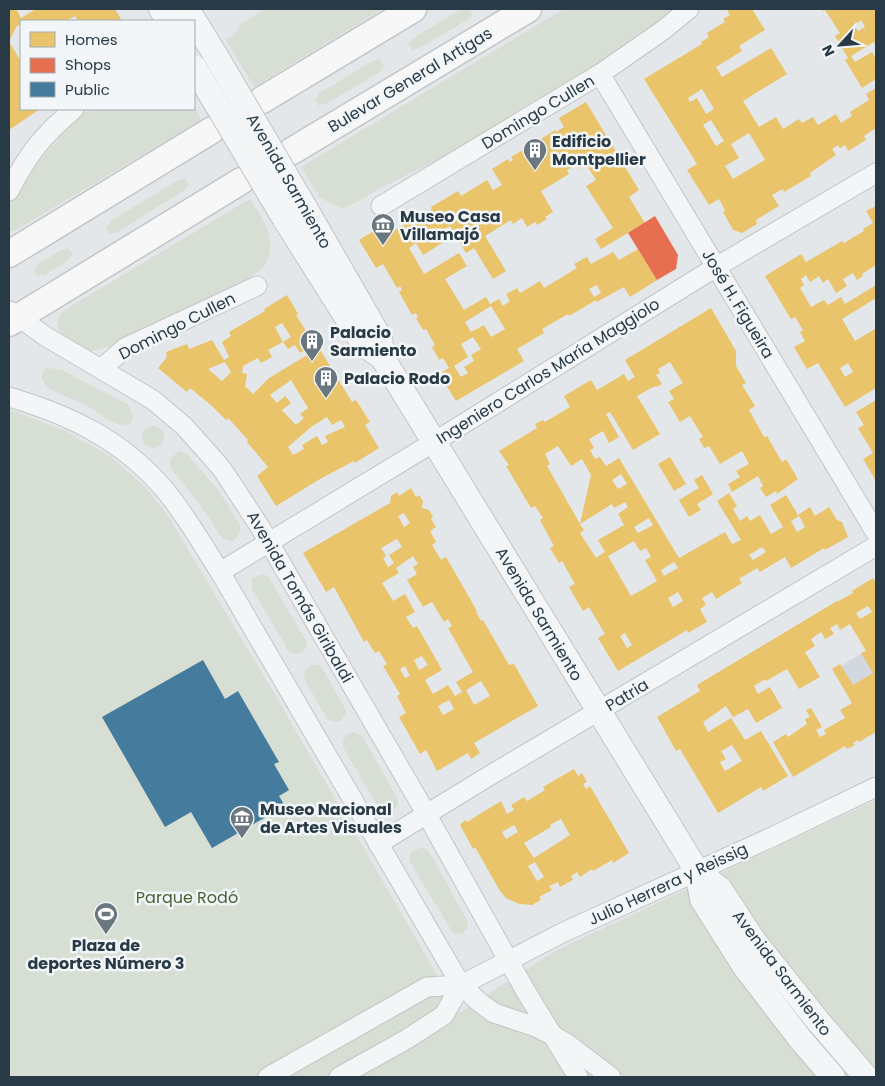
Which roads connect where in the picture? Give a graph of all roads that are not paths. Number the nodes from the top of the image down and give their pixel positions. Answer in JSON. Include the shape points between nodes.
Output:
{"nodes":[{"id":1,"x":161,"y":9,"type":"edge"},
{"id":2,"x":187,"y":9,"type":"edge"},
{"id":3,"x":414,"y":9,"type":"edge"},
{"id":4,"x":528,"y":9,"type":"edge"},
{"id":5,"x":689,"y":9,"type":"edge"},
{"id":6,"x":167,"y":20,"type":"edge"},
{"id":7,"x":194,"y":20,"type":"edge"},
{"id":8,"x":195,"y":22,"type":"edge"},
{"id":9,"x":195,"y":69,"type":"edge"},
{"id":10,"x":600,"y":74,"type":"junction"},
{"id":11,"x":262,"y":100,"type":"dead end"},
{"id":12,"x":73,"y":110,"type":"edge"},
{"id":13,"x":212,"y":130,"type":"dead end"},
{"id":14,"x":292,"y":151,"type":"dead end"},
{"id":15,"x":876,"y":173,"type":"edge"},
{"id":16,"x":241,"y":181,"type":"dead end"},
{"id":17,"x":9,"y":191,"type":"edge"},
{"id":18,"x":381,"y":206,"type":"dead end"},
{"id":19,"x":9,"y":254,"type":"edge"},
{"id":20,"x":716,"y":267,"type":"junction"},
{"id":21,"x":257,"y":286,"type":"dead end"},
{"id":22,"x":12,"y":317,"type":"edge"},
{"id":23,"x":382,"y":357,"type":"junction"},
{"id":24,"x":100,"y":369,"type":"junction"},
{"id":25,"x":9,"y":397,"type":"edge"},
{"id":26,"x":434,"y":442,"type":"junction"},
{"id":27,"x":876,"y":533,"type":"edge"},
{"id":28,"x":269,"y":543,"type":"junction"},
{"id":29,"x":876,"y":546,"type":"edge"},
{"id":30,"x":220,"y":572,"type":"junction"},
{"id":31,"x":599,"y":712,"type":"junction"},
{"id":32,"x":876,"y":787,"type":"edge"},
{"id":33,"x":427,"y":815,"type":"junction"},
{"id":34,"x":378,"y":844,"type":"junction"},
{"id":35,"x":697,"y":871,"type":"junction"},
{"id":36,"x":508,"y":960,"type":"junction"},
{"id":37,"x":461,"y":985,"type":"junction"},
{"id":38,"x":554,"y":1036,"type":"junction"},
{"id":39,"x":268,"y":1077,"type":"edge"},
{"id":40,"x":339,"y":1077,"type":"edge"},
{"id":41,"x":578,"y":1077,"type":"edge"},
{"id":42,"x":611,"y":1077,"type":"edge"},
{"id":43,"x":833,"y":1077,"type":"edge"},
{"id":44,"x":866,"y":1077,"type":"edge"}],
"edges":[{"from":1,"to":6,"type":"street"},
{"from":2,"to":7,"type":"street","name":"Avenida Sarmiento","bridge":true},
{"from":3,"to":11,"type":"main road"},
{"from":4,"to":14,"type":"main road","name":"Bulevar General Artigas"},
{"from":5,"to":10,"type":"street","name":"Domingo Cullen","via":[[662,32]]},
{"from":8,"to":23,"type":"street","name":"Avenida Sarmiento","bridge":true,"via":[[380,338]]},
{"from":9,"to":23,"type":"street","name":"Avenida Sarmiento","bridge":true,"via":[[364,345]]},
{"from":10,"to":18,"type":"street","name":"Domingo Cullen"},
{"from":10,"to":20,"type":"street","name":"José H. Figueira"},
{"from":12,"to":17,"type":"street","via":[[38,142]]},
{"from":13,"to":19,"type":"main road"},
{"from":15,"to":20,"type":"street","name":"Ingeniero Carlos María Maggiolo"},
{"from":16,"to":22,"type":"main road"},
{"from":20,"to":26,"type":"street","name":"Ingeniero Carlos María Maggiolo"},
{"from":20,"to":27,"type":"street","name":"José H. Figueira"},
{"from":21,"to":24,"type":"street","name":"Domingo Cullen","via":[[125,348]]},
{"from":22,"to":24,"type":"street","name":"Avenida Tomás Giribaldi"},
{"from":23,"to":26,"type":"street","name":"Avenida Sarmiento"},
{"from":24,"to":28,"type":"street","name":"Avenida Tomás Giribaldi","via":[[153,400],[184,426],[222,469]]},
{"from":25,"to":30,"type":"street","via":[[76,421],[114,443],[140,464],[164,489]]},
{"from":26,"to":28,"type":"street","name":"Ingeniero Carlos María Maggiolo"},
{"from":26,"to":31,"type":"street","name":"Avenida Sarmiento"},
{"from":28,"to":30,"type":"street","name":"Ingeniero Carlos María Maggiolo"},
{"from":28,"to":33,"type":"street","name":"Avenida Tomás Giribaldi"},
{"from":29,"to":31,"type":"street","name":"Patria"},
{"from":30,"to":34,"type":"street"},
{"from":31,"to":33,"type":"street","name":"Patria"},
{"from":31,"to":35,"type":"street","name":"Avenida Sarmiento"},
{"from":32,"to":35,"type":"street","name":"Julio Herrera y Reissig"},
{"from":33,"to":34,"type":"street","name":"Patria"},
{"from":33,"to":36,"type":"street","name":"Avenida Tomás Giribaldi"},
{"from":34,"to":37,"type":"street"},
{"from":35,"to":36,"type":"street","name":"Julio Herrera y Reissig"},
{"from":35,"to":43,"type":"street","name":"Avenida Sarmiento","via":[[702,899],[745,968]]},
{"from":35,"to":44,"type":"street","name":"Avenida Sarmiento","via":[[720,890],[754,941]]},
{"from":36,"to":37,"type":"street","name":"Julio Herrera y Reissig"},
{"from":36,"to":38,"type":"street","name":"Avenida Tomás Giribaldi"},
{"from":37,"to":38,"type":"street","via":[[494,1013]]},
{"from":37,"to":39,"type":"street","name":"Julio Herrera y Reissig","via":[[427,987]]},
{"from":37,"to":40,"type":"street","via":[[444,1015]]},
{"from":38,"to":41,"type":"street","name":"Avenida Tomás Giribaldi"},
{"from":38,"to":42,"type":"street"}]}
